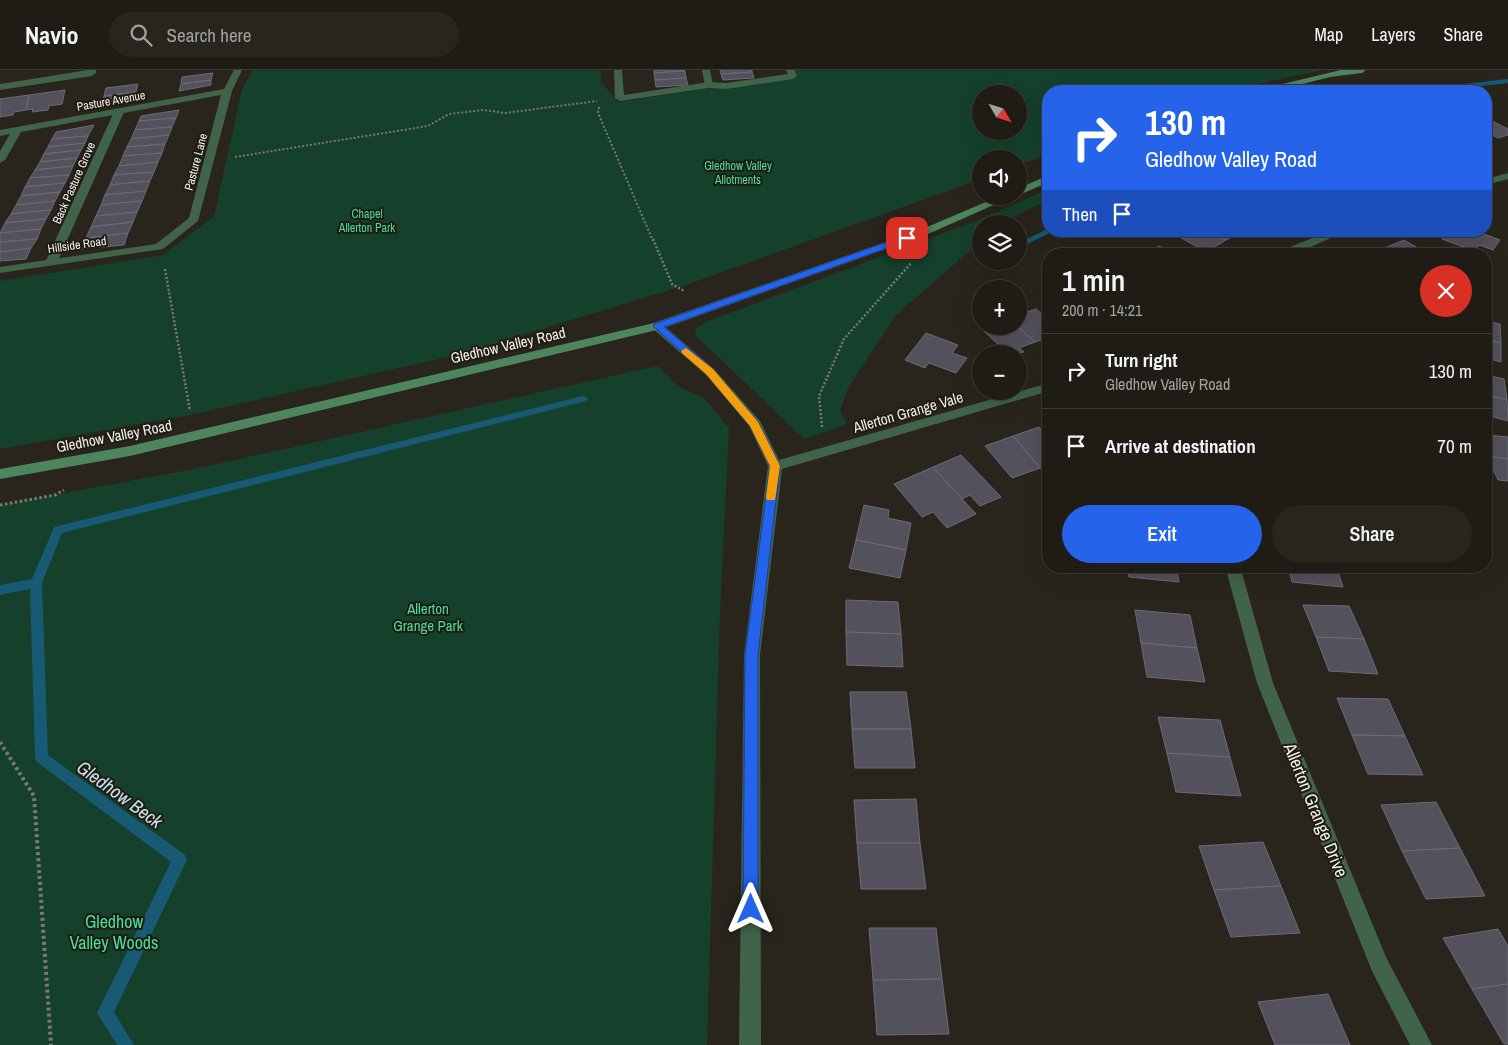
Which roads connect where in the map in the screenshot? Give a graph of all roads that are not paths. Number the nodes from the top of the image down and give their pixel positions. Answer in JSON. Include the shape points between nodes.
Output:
{"nodes":[{"id":1,"x":238,"y":70,"type":"edge"},
{"id":2,"x":618,"y":70,"type":"edge"},
{"id":3,"x":706,"y":70,"type":"edge"},
{"id":4,"x":790,"y":70,"type":"edge"},
{"id":5,"x":1362,"y":70,"type":"edge"},
{"id":6,"x":92,"y":72,"type":"edge"},
{"id":7,"x":709,"y":85,"type":"junction"},
{"id":8,"x":1288,"y":85,"type":"edge"},
{"id":9,"x":0,"y":87,"type":"edge"},
{"id":10,"x":227,"y":91,"type":"junction"},
{"id":11,"x":119,"y":112,"type":"junction"},
{"id":12,"x":16,"y":130,"type":"junction"},
{"id":13,"x":0,"y":133,"type":"edge"},
{"id":14,"x":0,"y":160,"type":"edge"},
{"id":15,"x":1508,"y":176,"type":"edge"},
{"id":16,"x":1492,"y":180,"type":"edge"},
{"id":17,"x":1042,"y":181,"type":"edge"},
{"id":18,"x":1027,"y":188,"type":"edge"},
{"id":19,"x":988,"y":205,"type":"edge"},
{"id":20,"x":1325,"y":237,"type":"edge"},
{"id":21,"x":159,"y":247,"type":"joint"},
{"id":22,"x":1297,"y":248,"type":"edge"},
{"id":23,"x":51,"y":263,"type":"junction"},
{"id":24,"x":0,"y":270,"type":"edge"},
{"id":25,"x":657,"y":326,"type":"junction"},
{"id":26,"x":1042,"y":389,"type":"edge"},
{"id":27,"x":775,"y":466,"type":"junction"},
{"id":28,"x":0,"y":474,"type":"edge"},
{"id":29,"x":1234,"y":573,"type":"edge"},
{"id":30,"x":750,"y":1045,"type":"edge"},
{"id":31,"x":1421,"y":1045,"type":"edge"}],
"edges":[{"from":1,"to":10,"type":"street","name":"Pasture Lane"},
{"from":2,"to":7,"type":"street","via":[[620,98]]},
{"from":3,"to":7,"type":"street"},
{"from":4,"to":7,"type":"street","via":[[793,76],[726,86]]},
{"from":5,"to":8,"type":"street"},
{"from":6,"to":9,"type":"street"},
{"from":10,"to":11,"type":"street","name":"Pasture Avenue"},
{"from":10,"to":21,"type":"street","name":"Pasture Lane","via":[[194,219]]},
{"from":11,"to":12,"type":"street","name":"Pasture Avenue"},
{"from":11,"to":23,"type":"street","name":"Back Pasture Grove"},
{"from":12,"to":13,"type":"street","name":"Pasture Avenue"},
{"from":12,"to":14,"type":"street"},
{"from":15,"to":16,"type":"street"},
{"from":17,"to":18,"type":"street"},
{"from":19,"to":25,"type":"street","name":"Gledhow Valley Road","via":[[924,232]]},
{"from":20,"to":22,"type":"street"},
{"from":21,"to":23,"type":"street","name":"Hillside Road"},
{"from":23,"to":24,"type":"street","name":"Hillside Road"},
{"from":25,"to":27,"type":"street","via":[[710,372],[755,424]]},
{"from":25,"to":28,"type":"street","name":"Gledhow Valley Road","via":[[130,451]]},
{"from":26,"to":27,"type":"street","name":"Allerton Grange Vale"},
{"from":27,"to":30,"type":"street","via":[[752,655]]},
{"from":29,"to":31,"type":"street","name":"Allerton Grange Drive","via":[[1265,683],[1379,964]]}]}
